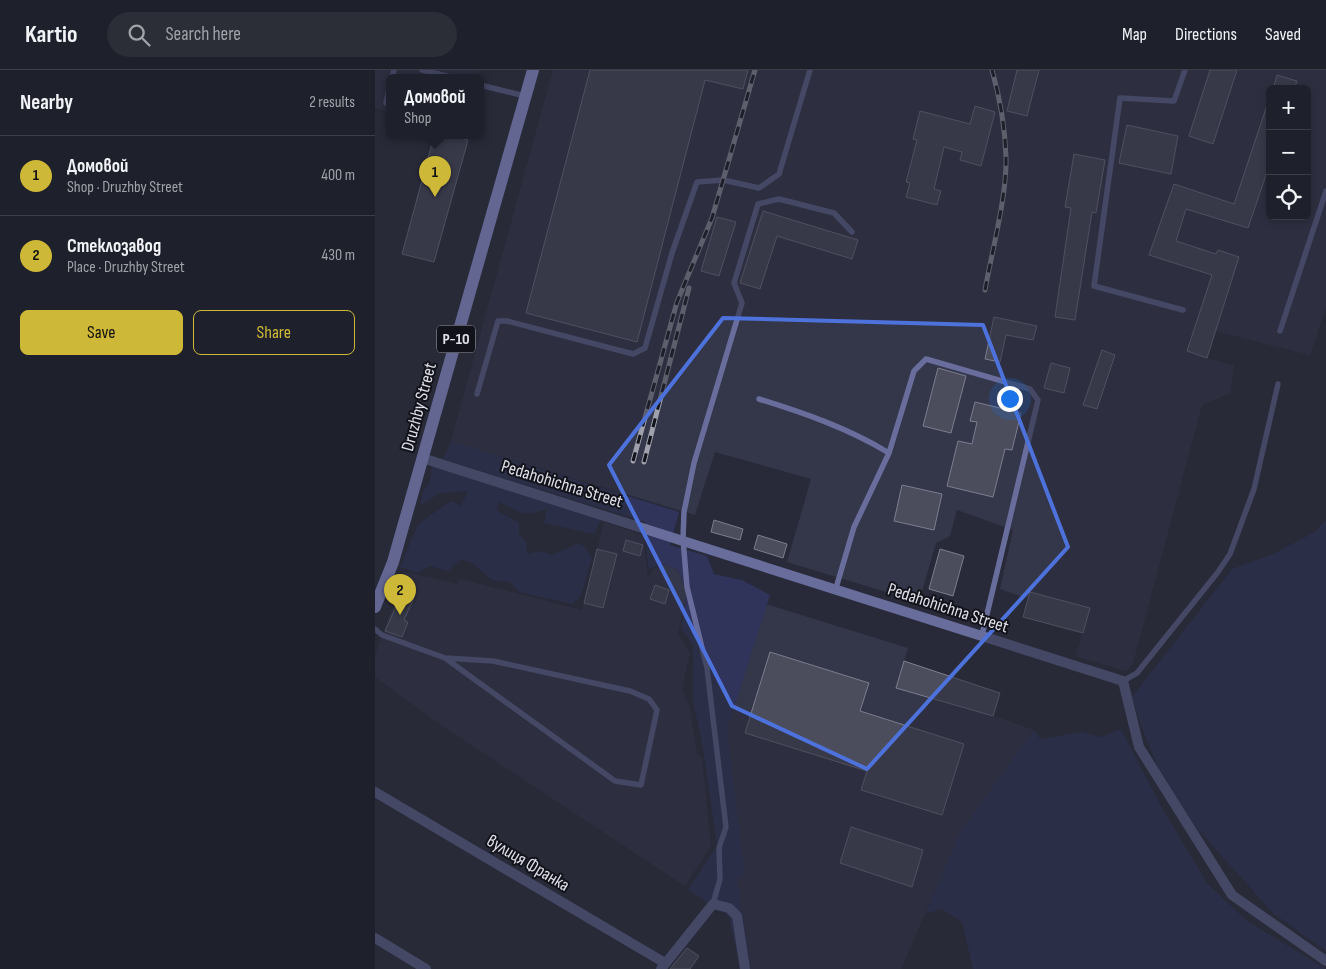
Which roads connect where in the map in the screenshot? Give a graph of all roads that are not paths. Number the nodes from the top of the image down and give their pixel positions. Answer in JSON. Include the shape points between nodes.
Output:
{"nodes":[{"id":1,"x":423,"y":70,"type":"edge"},
{"id":2,"x":533,"y":70,"type":"edge"},
{"id":3,"x":810,"y":70,"type":"edge"},
{"id":4,"x":1185,"y":70,"type":"edge"},
{"id":5,"x":439,"y":74,"type":"edge"},
{"id":6,"x":484,"y":86,"type":"edge"},
{"id":7,"x":525,"y":96,"type":"junction"},
{"id":8,"x":1326,"y":191,"type":"edge"},
{"id":9,"x":853,"y":232,"type":"dead end"},
{"id":10,"x":1183,"y":310,"type":"dead end"},
{"id":11,"x":1280,"y":330,"type":"dead end"},
{"id":12,"x":1278,"y":384,"type":"dead end"},
{"id":13,"x":477,"y":394,"type":"dead end"},
{"id":14,"x":759,"y":399,"type":"dead end"},
{"id":15,"x":889,"y":453,"type":"junction"},
{"id":16,"x":423,"y":458,"type":"junction"},
{"id":17,"x":683,"y":539,"type":"junction"},
{"id":18,"x":836,"y":588,"type":"junction"},
{"id":19,"x":375,"y":607,"type":"edge"},
{"id":20,"x":375,"y":629,"type":"edge"},
{"id":21,"x":982,"y":635,"type":"junction"},
{"id":22,"x":445,"y":658,"type":"junction"},
{"id":23,"x":1123,"y":681,"type":"junction"},
{"id":24,"x":375,"y":792,"type":"edge"},
{"id":25,"x":713,"y":904,"type":"junction"},
{"id":26,"x":375,"y":938,"type":"edge"},
{"id":27,"x":1326,"y":961,"type":"edge"},
{"id":28,"x":663,"y":966,"type":"edge"},
{"id":29,"x":426,"y":969,"type":"edge"},
{"id":30,"x":745,"y":969,"type":"edge"}],
"edges":[{"from":1,"to":5,"type":"lane"},
{"from":2,"to":7,"type":"main road","name":"Druzhby Street","number":"Р-10"},
{"from":3,"to":13,"type":"lane","via":[[779,174],[759,188],[723,180],[697,182],[672,253],[645,348],[633,354],[498,321]]},
{"from":4,"to":10,"type":"lane","via":[[1174,101],[1120,98],[1094,286]]},
{"from":6,"to":7,"type":"lane"},
{"from":7,"to":16,"type":"main road","name":"Druzhby Street","number":"Р-10"},
{"from":8,"to":11,"type":"lane"},
{"from":9,"to":17,"type":"lane","via":[[834,213],[779,199],[758,204],[735,283],[742,303],[694,463],[684,512]]},
{"from":12,"to":23,"type":"lane","via":[[1254,489],[1230,554],[1137,673]]},
{"from":14,"to":15,"type":"lane","via":[[805,413]]},
{"from":15,"to":18,"type":"lane","via":[[855,527]]},
{"from":15,"to":21,"type":"lane","via":[[914,372],[926,359],[1030,389],[1038,400]]},
{"from":16,"to":17,"type":"street","name":"Pedahohichna Street"},
{"from":16,"to":19,"type":"main road","name":"Druzhby Street","number":"Р-10","via":[[393,562]]},
{"from":17,"to":18,"type":"street","name":"Pedahohichna Street"},
{"from":17,"to":25,"type":"lane","via":[[687,587],[707,668],[726,827],[719,848],[720,879]]},
{"from":18,"to":21,"type":"street","name":"Pedahohichna Street"},
{"from":20,"to":22,"type":"lane","via":[[382,635]]},
{"from":21,"to":23,"type":"street","name":"Pedahohichna Street"},
{"from":22,"to":22,"type":"lane","via":[[615,781],[641,785],[657,710],[649,699],[630,691],[493,661]]},
{"from":23,"to":27,"type":"street","via":[[1139,747],[1233,895]]},
{"from":24,"to":28,"type":"street","name":"вулиця Франка"},
{"from":25,"to":28,"type":"street"},
{"from":25,"to":30,"type":"street","via":[[729,908],[737,916]]},
{"from":26,"to":29,"type":"street"}]}
